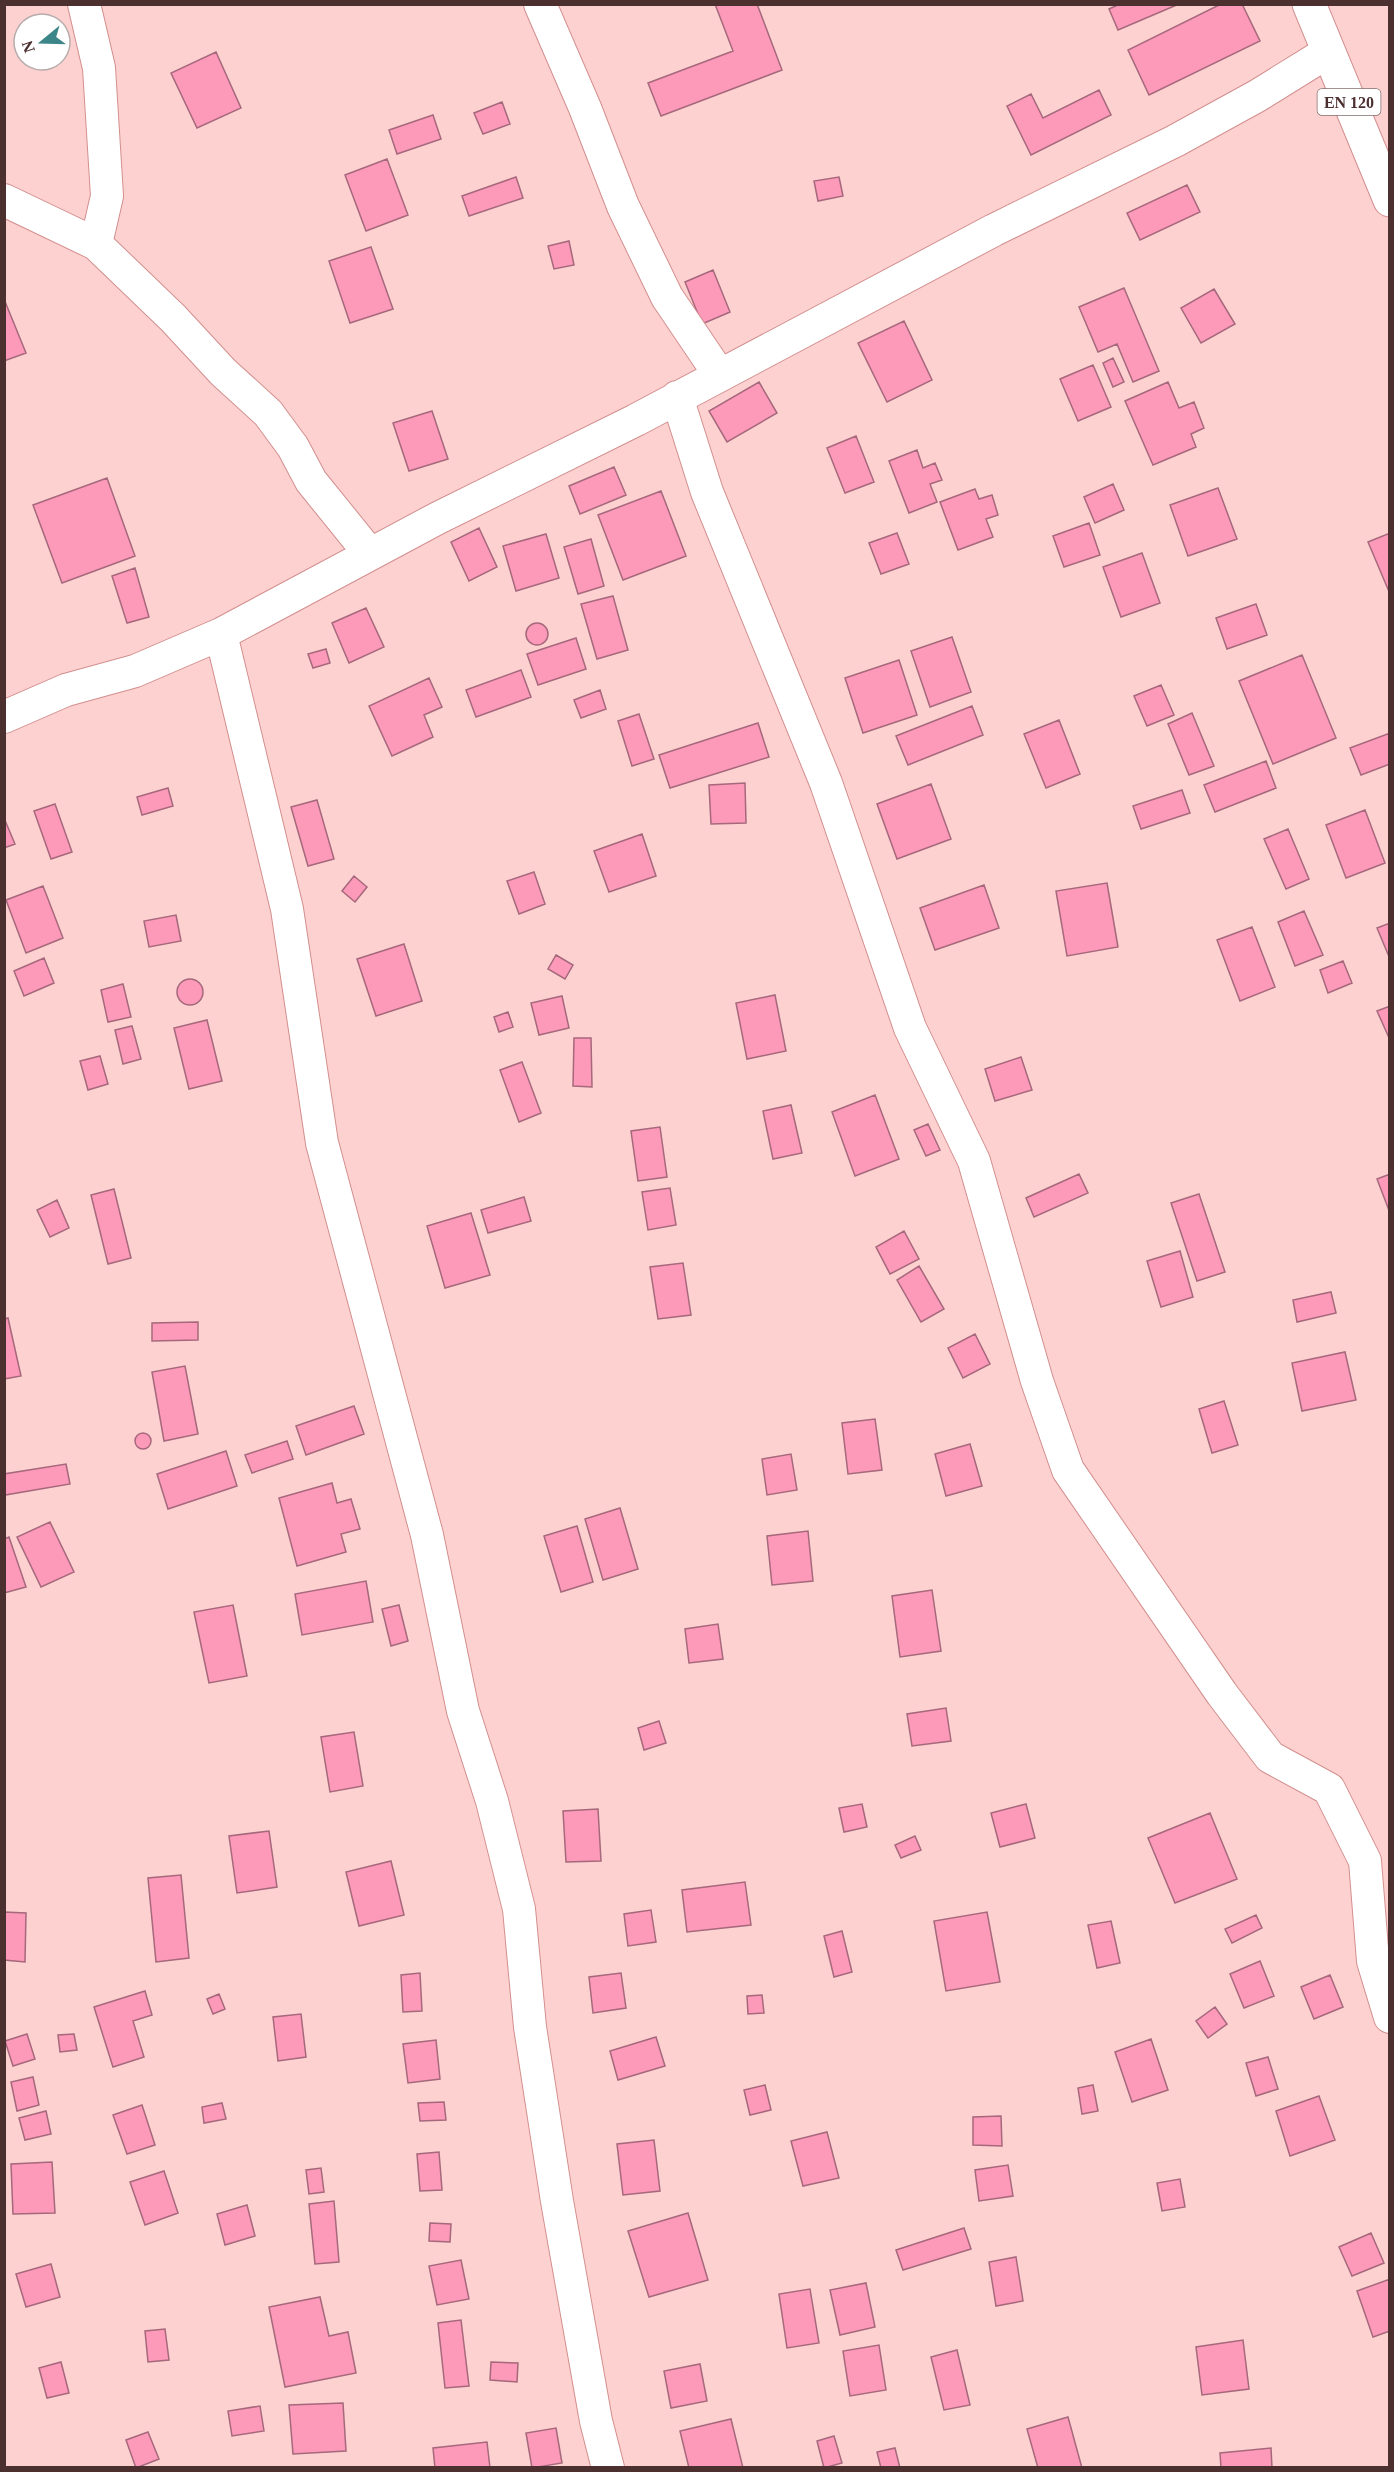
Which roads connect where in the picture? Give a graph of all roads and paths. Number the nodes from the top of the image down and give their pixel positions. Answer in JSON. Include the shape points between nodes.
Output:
{"nodes":[{"id":1,"x":84,"y":4,"type":"edge"},
{"id":2,"x":540,"y":4,"type":"edge"},
{"id":3,"x":1309,"y":4,"type":"edge"},
{"id":4,"x":1328,"y":52,"type":"junction"},
{"id":5,"x":4,"y":200,"type":"edge"},
{"id":6,"x":1389,"y":200,"type":"edge"},
{"id":7,"x":96,"y":244,"type":"junction"},
{"id":8,"x":719,"y":375,"type":"junction"},
{"id":9,"x":677,"y":397,"type":"junction"},
{"id":10,"x":370,"y":554,"type":"junction"},
{"id":11,"x":221,"y":634,"type":"junction"},
{"id":12,"x":4,"y":717,"type":"edge"},
{"id":13,"x":1389,"y":2017,"type":"edge"},
{"id":14,"x":608,"y":2468,"type":"edge"}],
"edges":[{"from":1,"to":7,"type":"street","via":[[99,68],[106,196]]},
{"from":2,"to":8,"type":"street","via":[[622,206],[667,297]]},
{"from":3,"to":4,"type":"main road","number":"EN 120"},
{"from":4,"to":6,"type":"main road","number":"EN 120"},
{"from":4,"to":8,"type":"street","via":[[1175,141],[994,230]]},
{"from":5,"to":7,"type":"street"},
{"from":7,"to":10,"type":"street","via":[[268,414],[293,447],[311,481]]},
{"from":8,"to":9,"type":"street"},
{"from":9,"to":10,"type":"street"},
{"from":9,"to":13,"type":"street","via":[[707,492],[826,783],[910,1028],[974,1161],[1037,1381],[1068,1470],[1270,1757],[1329,1789],[1365,1861],[1373,1961]]},
{"from":10,"to":11,"type":"street"},
{"from":11,"to":12,"type":"street","via":[[135,671],[66,690]]},
{"from":11,"to":14,"type":"street","via":[[287,909],[322,1143],[427,1534],[463,1711],[492,1801],[519,1909],[530,2027],[552,2167],[581,2342]]}]}
